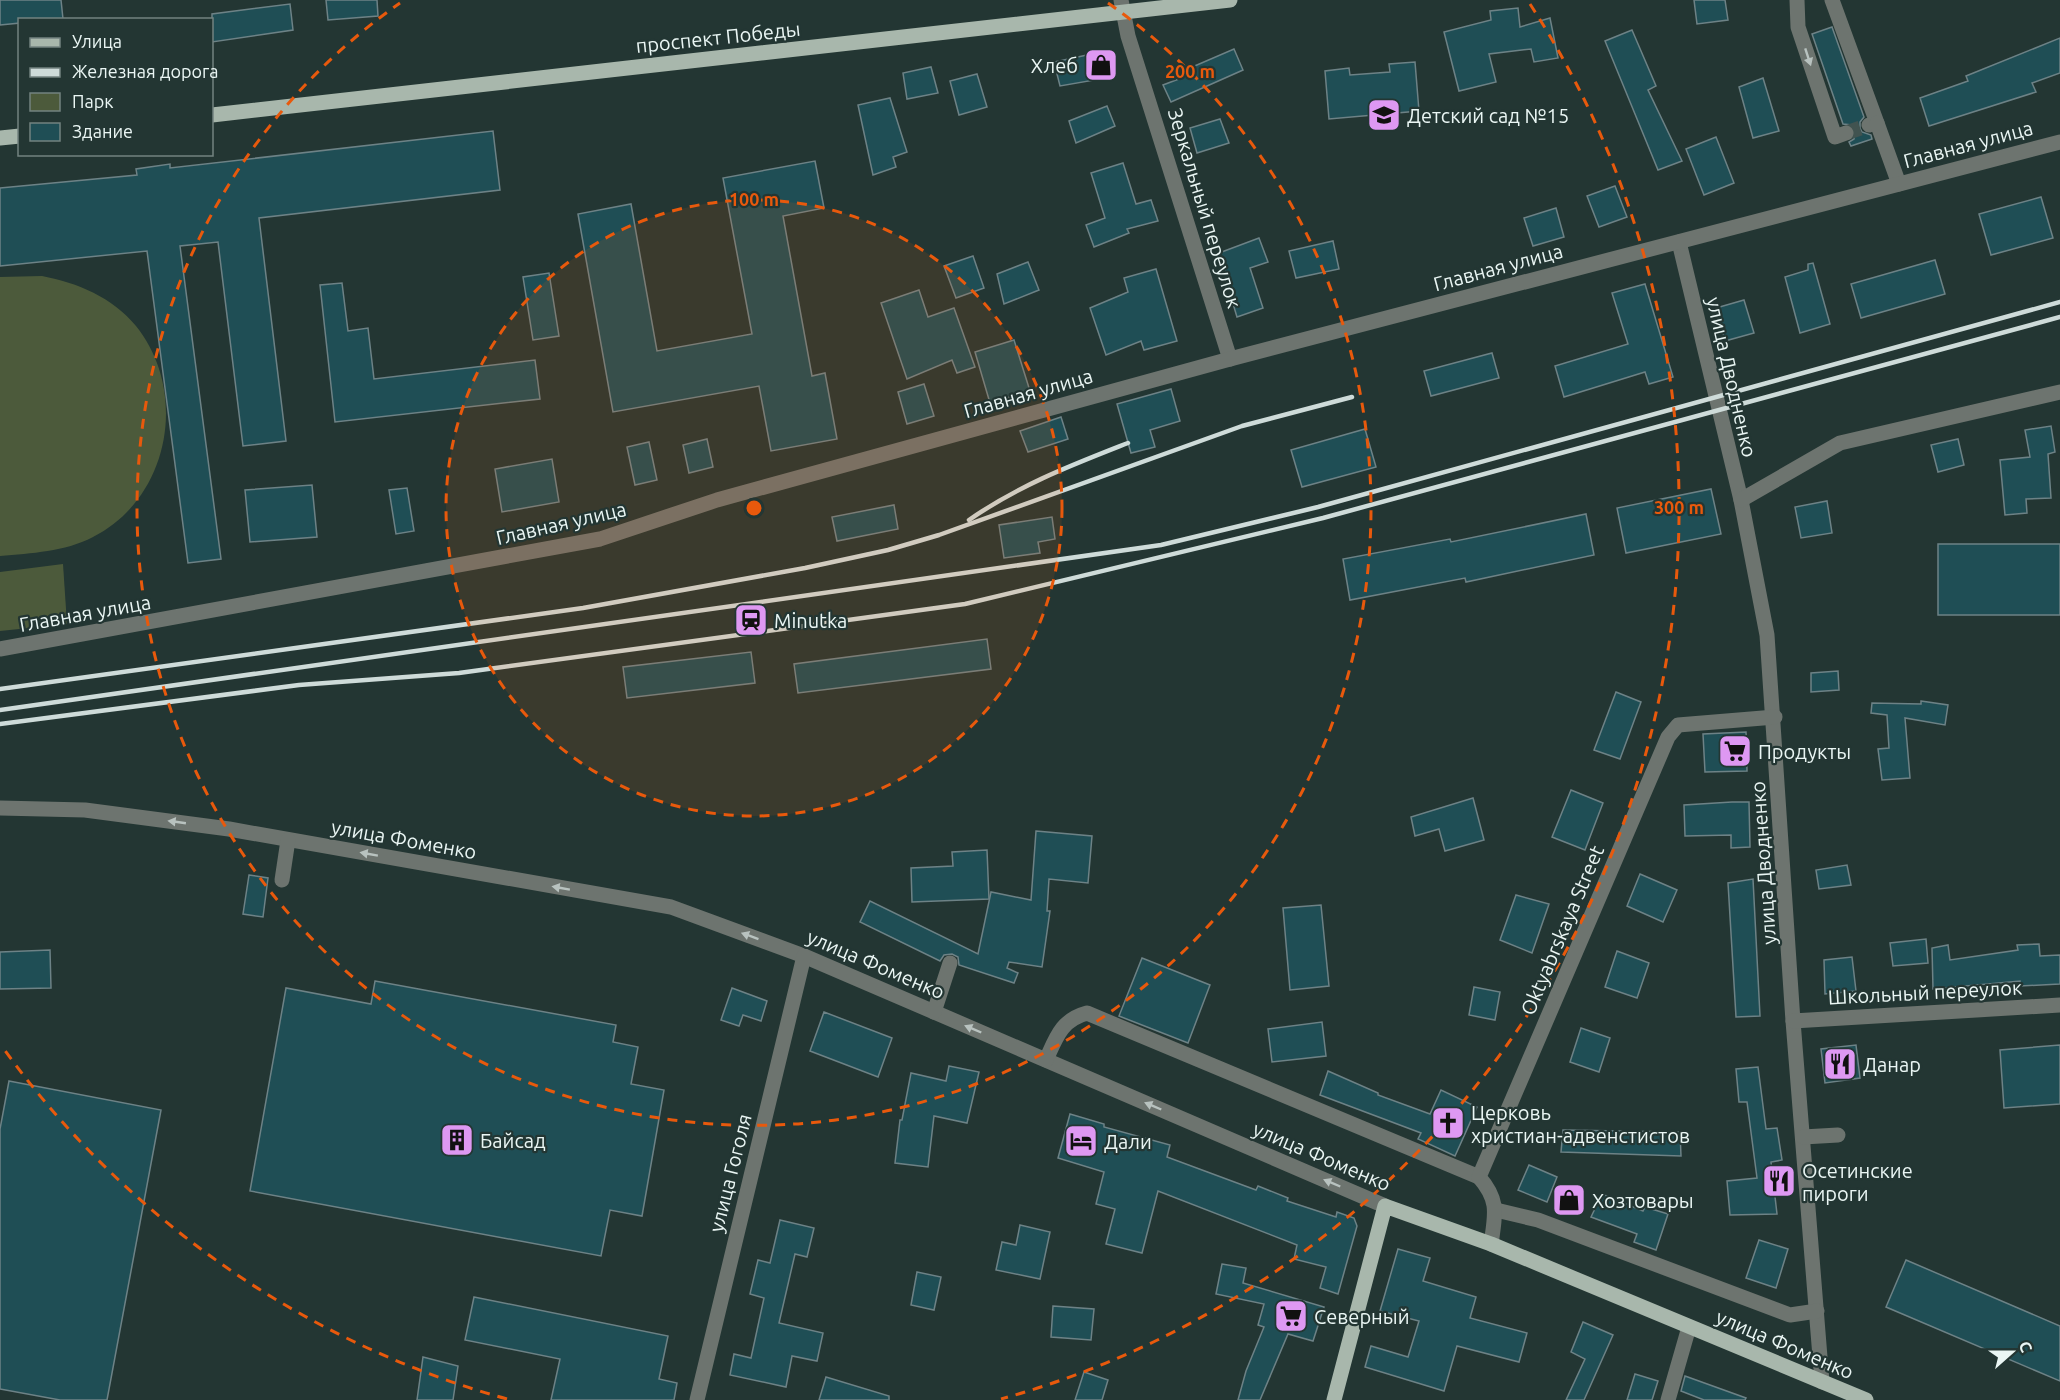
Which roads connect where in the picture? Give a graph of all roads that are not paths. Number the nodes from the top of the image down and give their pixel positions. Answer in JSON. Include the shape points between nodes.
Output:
{"nodes":[{"id":1,"x":1230,"y":0,"type":"edge"},
{"id":2,"x":1797,"y":0,"type":"edge"},
{"id":3,"x":1833,"y":0,"type":"edge"},
{"id":4,"x":1122,"y":6,"type":"edge"},
{"id":5,"x":213,"y":115,"type":"edge"},
{"id":6,"x":1846,"y":133,"type":"dead end"},
{"id":7,"x":18,"y":136,"type":"edge"},
{"id":8,"x":0,"y":138,"type":"edge"},
{"id":9,"x":2060,"y":142,"type":"edge"},
{"id":10,"x":1899,"y":184,"type":"junction"},
{"id":11,"x":1679,"y":242,"type":"junction"},
{"id":12,"x":1230,"y":359,"type":"junction"},
{"id":13,"x":2060,"y":392,"type":"edge"},
{"id":14,"x":1740,"y":500,"type":"junction"},
{"id":15,"x":0,"y":649,"type":"edge"},
{"id":16,"x":1775,"y":717,"type":"junction"},
{"id":17,"x":0,"y":808,"type":"edge"},
{"id":18,"x":288,"y":840,"type":"junction"},
{"id":19,"x":282,"y":880,"type":"dead end"},
{"id":20,"x":804,"y":956,"type":"junction"},
{"id":21,"x":950,"y":963,"type":"dead end"},
{"id":22,"x":2060,"y":1005,"type":"edge"},
{"id":23,"x":934,"y":1012,"type":"junction"},
{"id":24,"x":1793,"y":1021,"type":"junction"},
{"id":25,"x":1046,"y":1060,"type":"junction"},
{"id":26,"x":1838,"y":1135,"type":"dead end"},
{"id":27,"x":1803,"y":1137,"type":"junction"},
{"id":28,"x":1479,"y":1177,"type":"junction"},
{"id":29,"x":1385,"y":1206,"type":"junction"},
{"id":30,"x":1496,"y":1210,"type":"junction"},
{"id":31,"x":1491,"y":1245,"type":"junction"},
{"id":32,"x":1817,"y":1311,"type":"junction"},
{"id":33,"x":1689,"y":1327,"type":"junction"},
{"id":34,"x":1822,"y":1382,"type":"junction"},
{"id":35,"x":1337,"y":1399,"type":"edge"},
{"id":36,"x":697,"y":1400,"type":"edge"},
{"id":37,"x":1668,"y":1400,"type":"edge"},
{"id":38,"x":1866,"y":1400,"type":"edge"}],
"edges":[{"from":1,"to":4,"type":"main road","name":"проспект Победы"},
{"from":2,"to":6,"type":"street","one_way":true,"via":[[1798,27],[1835,137]]},
{"from":3,"to":10,"type":"street","via":[[1873,124]]},
{"from":4,"to":5,"type":"main road","name":"проспект Победы"},
{"from":4,"to":12,"type":"street","name":"Зеркальный переулок","via":[[1128,36]]},
{"from":7,"to":8,"type":"main road"},
{"from":9,"to":10,"type":"street","name":"Главная улица"},
{"from":10,"to":11,"type":"street","name":"Главная улица"},
{"from":11,"to":12,"type":"street","name":"Главная улица"},
{"from":11,"to":14,"type":"street","name":"улица Дводненко"},
{"from":12,"to":15,"type":"street","name":"Главная улица","via":[[717,500],[600,539]]},
{"from":13,"to":14,"type":"street","via":[[1840,443]]},
{"from":14,"to":16,"type":"street","name":"улица Дводненко","via":[[1766,622]]},
{"from":16,"to":24,"type":"street","name":"улица Дводненко"},
{"from":16,"to":28,"type":"street","name":"Oktyabrskaya Street","via":[[1678,725],[1668,737]]},
{"from":18,"to":17,"type":"street","name":"улица Фоменко","one_way":true,"via":[[85,810]]},
{"from":18,"to":19,"type":"street"},
{"from":20,"to":18,"type":"street","name":"улица Фоменко","one_way":true,"via":[[671,907]]},
{"from":20,"to":23,"type":"street","name":"улица Фоменко"},
{"from":20,"to":36,"type":"street","name":"улица Гоголя"},
{"from":21,"to":23,"type":"street"},
{"from":22,"to":24,"type":"street","name":"Школьный переулок"},
{"from":25,"to":23,"type":"street","name":"улица Фоменко","one_way":true},
{"from":24,"to":27,"type":"street","name":"улица Дводненко"},
{"from":25,"to":28,"type":"street","via":[[1061,1027],[1073,1017],[1087,1013]]},
{"from":29,"to":25,"type":"street","name":"улица Фоменко","one_way":true},
{"from":26,"to":27,"type":"street"},
{"from":27,"to":32,"type":"street","name":"улица Дводненко"},
{"from":28,"to":30,"type":"street","via":[[1490,1190]]},
{"from":29,"to":31,"type":"main road","name":"улица Фоменко"},
{"from":29,"to":35,"type":"main road"},
{"from":30,"to":31,"type":"street"},
{"from":30,"to":32,"type":"street","via":[[1538,1220],[1790,1315]]},
{"from":31,"to":33,"type":"main road","name":"улица Фоменко"},
{"from":32,"to":34,"type":"street","name":"улица Дводненко"},
{"from":33,"to":34,"type":"main road","name":"улица Фоменко"},
{"from":33,"to":37,"type":"street","name":"улица Фоменко"},
{"from":34,"to":38,"type":"main road","name":"улица Фоменко"}]}
